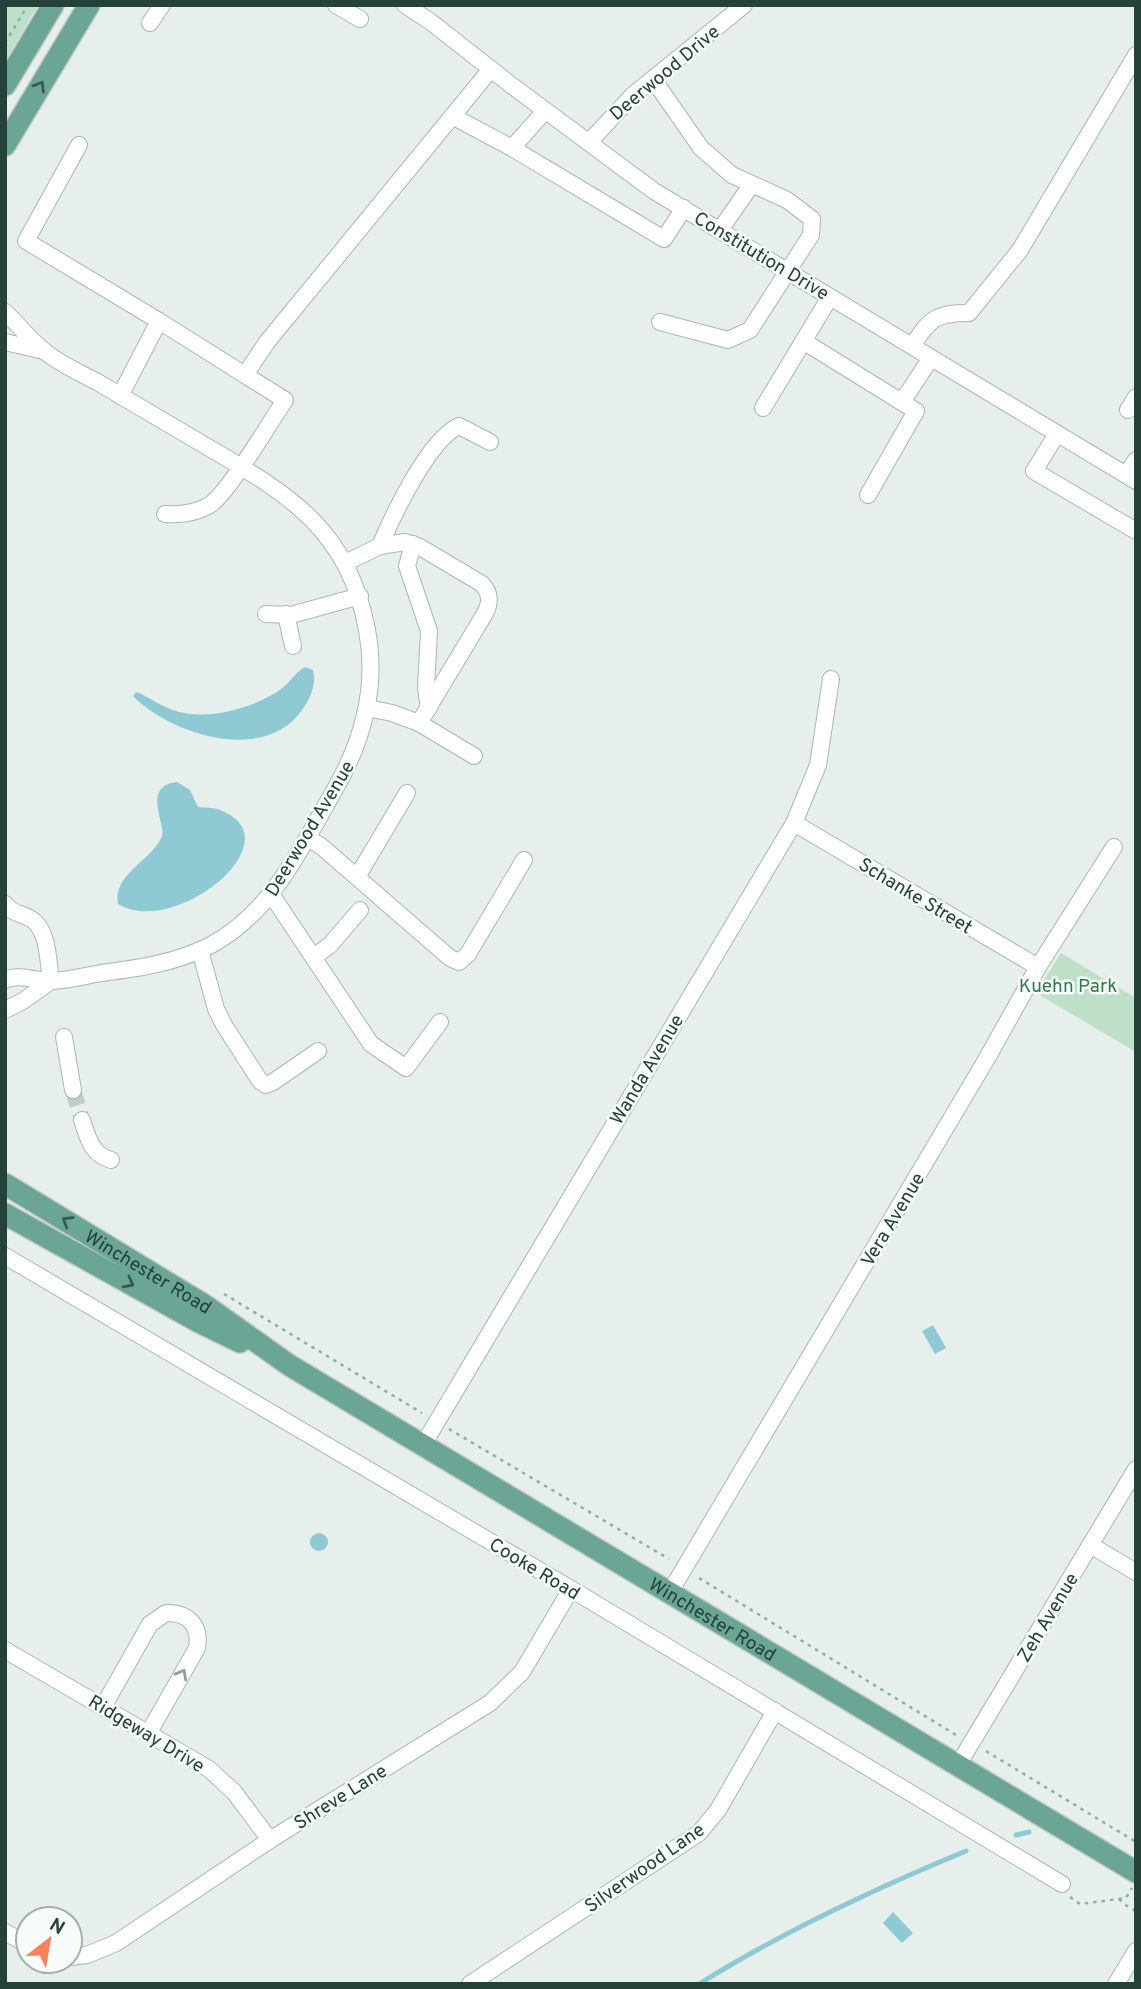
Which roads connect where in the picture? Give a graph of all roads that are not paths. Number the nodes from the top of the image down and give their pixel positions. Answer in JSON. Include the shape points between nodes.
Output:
{"nodes":[{"id":1,"x":53,"y":5,"type":"edge"},
{"id":2,"x":89,"y":5,"type":"edge"},
{"id":3,"x":162,"y":5,"type":"edge"},
{"id":4,"x":336,"y":5,"type":"edge"},
{"id":5,"x":405,"y":5,"type":"edge"},
{"id":6,"x":744,"y":5,"type":"edge"},
{"id":7,"x":360,"y":19,"type":"dead end"},
{"id":8,"x":150,"y":23,"type":"dead end"},
{"id":9,"x":1136,"y":55,"type":"edge"},
{"id":10,"x":491,"y":69,"type":"junction"},
{"id":11,"x":653,"y":79,"type":"junction"},
{"id":12,"x":5,"y":85,"type":"edge"},
{"id":13,"x":545,"y":111,"type":"junction"},
{"id":14,"x":452,"y":116,"type":"junction"},
{"id":15,"x":589,"y":142,"type":"junction"},
{"id":16,"x":5,"y":145,"type":"edge"},
{"id":17,"x":79,"y":145,"type":"dead end"},
{"id":18,"x":512,"y":148,"type":"junction"},
{"id":19,"x":752,"y":184,"type":"junction"},
{"id":20,"x":684,"y":208,"type":"junction"},
{"id":21,"x":720,"y":230,"type":"junction"},
{"id":22,"x":787,"y":271,"type":"junction"},
{"id":23,"x":830,"y":297,"type":"junction"},
{"id":24,"x":5,"y":312,"type":"edge"},
{"id":25,"x":159,"y":321,"type":"junction"},
{"id":26,"x":660,"y":322,"type":"dead end"},
{"id":27,"x":803,"y":341,"type":"junction"},
{"id":28,"x":5,"y":342,"type":"edge"},
{"id":29,"x":912,"y":346,"type":"junction"},
{"id":30,"x":44,"y":351,"type":"junction"},
{"id":31,"x":931,"y":358,"type":"junction"},
{"id":32,"x":245,"y":375,"type":"junction"},
{"id":33,"x":120,"y":396,"type":"junction"},
{"id":34,"x":902,"y":402,"type":"junction"},
{"id":35,"x":763,"y":408,"type":"dead end"},
{"id":36,"x":1057,"y":434,"type":"junction"},
{"id":37,"x":490,"y":442,"type":"dead end"},
{"id":38,"x":1136,"y":460,"type":"edge"},
{"id":39,"x":240,"y":466,"type":"junction"},
{"id":40,"x":1131,"y":478,"type":"edge"},
{"id":41,"x":868,"y":495,"type":"dead end"},
{"id":42,"x":165,"y":514,"type":"dead end"},
{"id":43,"x":1136,"y":531,"type":"edge"},
{"id":44,"x":413,"y":544,"type":"junction"},
{"id":45,"x":380,"y":546,"type":"junction"},
{"id":46,"x":345,"y":563,"type":"junction"},
{"id":47,"x":360,"y":596,"type":"junction"},
{"id":48,"x":266,"y":614,"type":"dead end"},
{"id":49,"x":286,"y":614,"type":"junction"},
{"id":50,"x":293,"y":646,"type":"dead end"},
{"id":51,"x":831,"y":679,"type":"dead end"},
{"id":52,"x":368,"y":708,"type":"junction"},
{"id":53,"x":429,"y":708,"type":"junction"},
{"id":54,"x":419,"y":723,"type":"junction"},
{"id":55,"x":474,"y":756,"type":"dead end"},
{"id":56,"x":407,"y":793,"type":"dead end"},
{"id":57,"x":794,"y":823,"type":"junction"},
{"id":58,"x":308,"y":838,"type":"junction"},
{"id":59,"x":1114,"y":847,"type":"dead end"},
{"id":60,"x":524,"y":860,"type":"dead end"},
{"id":61,"x":357,"y":877,"type":"junction"},
{"id":62,"x":271,"y":894,"type":"junction"},
{"id":63,"x":7,"y":909,"type":"edge"},
{"id":64,"x":360,"y":910,"type":"dead end"},
{"id":65,"x":201,"y":950,"type":"junction"},
{"id":66,"x":314,"y":957,"type":"junction"},
{"id":67,"x":1038,"y":967,"type":"junction"},
{"id":68,"x":5,"y":979,"type":"edge"},
{"id":69,"x":51,"y":981,"type":"junction"},
{"id":70,"x":5,"y":1010,"type":"edge"},
{"id":71,"x":440,"y":1022,"type":"dead end"},
{"id":72,"x":64,"y":1037,"type":"dead end"},
{"id":73,"x":318,"y":1051,"type":"dead end"},
{"id":74,"x":73,"y":1090,"type":"tunnel mouth"},
{"id":75,"x":82,"y":1120,"type":"tunnel mouth"},
{"id":76,"x":111,"y":1160,"type":"dead end"},
{"id":77,"x":5,"y":1184,"type":"edge"},
{"id":78,"x":5,"y":1214,"type":"edge"},
{"id":79,"x":5,"y":1256,"type":"edge"},
{"id":80,"x":289,"y":1365,"type":"junction"},
{"id":81,"x":423,"y":1445,"type":"junction"},
{"id":82,"x":1136,"y":1469,"type":"edge"},
{"id":83,"x":1090,"y":1545,"type":"junction"},
{"id":84,"x":1136,"y":1572,"type":"edge"},
{"id":85,"x":571,"y":1589,"type":"junction"},
{"id":86,"x":670,"y":1592,"type":"junction"},
{"id":87,"x":5,"y":1650,"type":"edge"},
{"id":88,"x":103,"y":1707,"type":"junction"},
{"id":89,"x":775,"y":1711,"type":"junction"},
{"id":90,"x":148,"y":1734,"type":"junction"},
{"id":91,"x":958,"y":1765,"type":"junction"},
{"id":92,"x":270,"y":1840,"type":"junction"},
{"id":93,"x":1136,"y":1872,"type":"edge"},
{"id":94,"x":1062,"y":1884,"type":"road end"},
{"id":95,"x":1136,"y":1951,"type":"edge"},
{"id":96,"x":84,"y":1955,"type":"edge"},
{"id":97,"x":471,"y":1984,"type":"edge"},
{"id":98,"x":1116,"y":1984,"type":"edge"}],
"edges":[{"from":1,"to":12,"type":"main road"},
{"from":16,"to":2,"type":"main road","one_way":true},
{"from":3,"to":8,"type":"street"},
{"from":4,"to":7,"type":"street"},
{"from":5,"to":10,"type":"street","name":"Constitution Drive"},
{"from":6,"to":11,"type":"street","name":"Deerwood Drive"},
{"from":9,"to":29,"type":"street","via":[[1020,250],[969,313],[935,317]]},
{"from":10,"to":13,"type":"street","name":"Constitution Drive"},
{"from":10,"to":14,"type":"street"},
{"from":11,"to":15,"type":"street","name":"Deerwood Drive"},
{"from":11,"to":19,"type":"street","via":[[701,148],[732,176]]},
{"from":13,"to":15,"type":"street","name":"Constitution Drive"},
{"from":13,"to":18,"type":"street"},
{"from":14,"to":18,"type":"street"},
{"from":14,"to":32,"type":"street"},
{"from":15,"to":20,"type":"street","name":"Constitution Drive"},
{"from":17,"to":25,"type":"street","via":[[26,241]]},
{"from":18,"to":20,"type":"street","via":[[664,239]]},
{"from":19,"to":21,"type":"street"},
{"from":19,"to":22,"type":"street","via":[[787,200],[812,219],[811,235]]},
{"from":20,"to":21,"type":"street","name":"Constitution Drive"},
{"from":21,"to":22,"type":"street","name":"Constitution Drive"},
{"from":22,"to":23,"type":"street","name":"Constitution Drive"},
{"from":22,"to":26,"type":"street","via":[[750,330],[728,341]]},
{"from":23,"to":27,"type":"street"},
{"from":23,"to":29,"type":"street","name":"Constitution Drive"},
{"from":24,"to":30,"type":"street","name":"Deerwood Avenue"},
{"from":25,"to":32,"type":"street"},
{"from":25,"to":33,"type":"street"},
{"from":27,"to":34,"type":"street"},
{"from":27,"to":35,"type":"street"},
{"from":28,"to":30,"type":"street","name":"Deerwood Avenue"},
{"from":29,"to":31,"type":"street","name":"Constitution Drive"},
{"from":30,"to":33,"type":"street","name":"Deerwood Avenue"},
{"from":31,"to":34,"type":"street"},
{"from":31,"to":36,"type":"street","name":"Constitution Drive"},
{"from":32,"to":39,"type":"street","via":[[285,400]]},
{"from":33,"to":39,"type":"street","name":"Deerwood Avenue"},
{"from":34,"to":41,"type":"street","via":[[916,411]]},
{"from":36,"to":40,"type":"street","name":"Constitution Drive"},
{"from":36,"to":43,"type":"street","via":[[1034,471]]},
{"from":37,"to":45,"type":"street","via":[[459,426],[444,435],[430,452]]},
{"from":38,"to":40,"type":"street"},
{"from":39,"to":42,"type":"street","via":[[224,491],[206,507]]},
{"from":39,"to":46,"type":"street","name":"Deerwood Avenue","via":[[309,515]]},
{"from":44,"to":45,"type":"street"},
{"from":44,"to":53,"type":"street","via":[[407,566],[429,631]]},
{"from":44,"to":53,"type":"street","via":[[482,584],[490,599]]},
{"from":45,"to":46,"type":"street"},
{"from":46,"to":47,"type":"street","name":"Deerwood Avenue"},
{"from":47,"to":49,"type":"street"},
{"from":47,"to":52,"type":"street","name":"Deerwood Avenue","via":[[370,645]]},
{"from":48,"to":49,"type":"street"},
{"from":49,"to":50,"type":"street"},
{"from":51,"to":57,"type":"street","name":"Wanda Avenue","via":[[818,765]]},
{"from":52,"to":54,"type":"street"},
{"from":52,"to":58,"type":"street","name":"Deerwood Avenue","via":[[349,765]]},
{"from":53,"to":54,"type":"street"},
{"from":54,"to":55,"type":"street"},
{"from":56,"to":61,"type":"street"},
{"from":57,"to":67,"type":"street","name":"Schanke Street"},
{"from":57,"to":81,"type":"street","name":"Wanda Avenue"},
{"from":58,"to":61,"type":"street"},
{"from":58,"to":62,"type":"street","name":"Deerwood Avenue"},
{"from":59,"to":67,"type":"street","name":"Vera Avenue"},
{"from":60,"to":61,"type":"street","via":[[460,962]]},
{"from":62,"to":65,"type":"street","name":"Deerwood Avenue","via":[[238,927]]},
{"from":62,"to":66,"type":"street"},
{"from":63,"to":69,"type":"street","via":[[34,921],[42,933]]},
{"from":64,"to":66,"type":"street"},
{"from":65,"to":69,"type":"street","name":"Deerwood Avenue","via":[[163,964]]},
{"from":65,"to":73,"type":"street","via":[[216,1009],[260,1081],[266,1085],[273,1082]]},
{"from":66,"to":71,"type":"street","via":[[371,1044],[405,1068]]},
{"from":67,"to":86,"type":"street","name":"Vera Avenue"},
{"from":68,"to":69,"type":"street","name":"Deerwood Avenue"},
{"from":69,"to":70,"type":"street","name":"Deerwood Avenue"},
{"from":72,"to":74,"type":"street"},
{"from":75,"to":76,"type":"street","via":[[90,1144]]},
{"from":80,"to":77,"type":"main road","name":"Winchester Road","one_way":true,"via":[[206,1306]]},
{"from":78,"to":80,"type":"main road","name":"Winchester Road","one_way":true,"via":[[199,1322]]},
{"from":79,"to":85,"type":"street","name":"Cooke Road"},
{"from":80,"to":81,"type":"main road","name":"Winchester Road"},
{"from":81,"to":86,"type":"main road","name":"Winchester Road"},
{"from":82,"to":83,"type":"street","name":"Zeh Avenue"},
{"from":83,"to":84,"type":"street"},
{"from":83,"to":91,"type":"street","name":"Zeh Avenue"},
{"from":85,"to":89,"type":"street","name":"Cooke Road"},
{"from":85,"to":92,"type":"street","name":"Shreve Lane","via":[[530,1659],[502,1694]]},
{"from":86,"to":91,"type":"main road","name":"Winchester Road"},
{"from":87,"to":88,"type":"street","name":"Ridgeway Drive"},
{"from":88,"to":90,"type":"street","name":"Ridgeway Drive"},
{"from":90,"to":88,"type":"street","one_way":true,"via":[[197,1648],[196,1627],[183,1615],[166,1613],[150,1624]]},
{"from":89,"to":94,"type":"street","name":"Cooke Road"},
{"from":89,"to":97,"type":"street","name":"Silverwood Lane","via":[[718,1811],[699,1833]]},
{"from":90,"to":92,"type":"street","name":"Ridgeway Drive","via":[[220,1778]]},
{"from":91,"to":93,"type":"main road","name":"Winchester Road"},
{"from":92,"to":96,"type":"street","name":"Shreve Lane","via":[[116,1943]]},
{"from":95,"to":98,"type":"street"}]}
